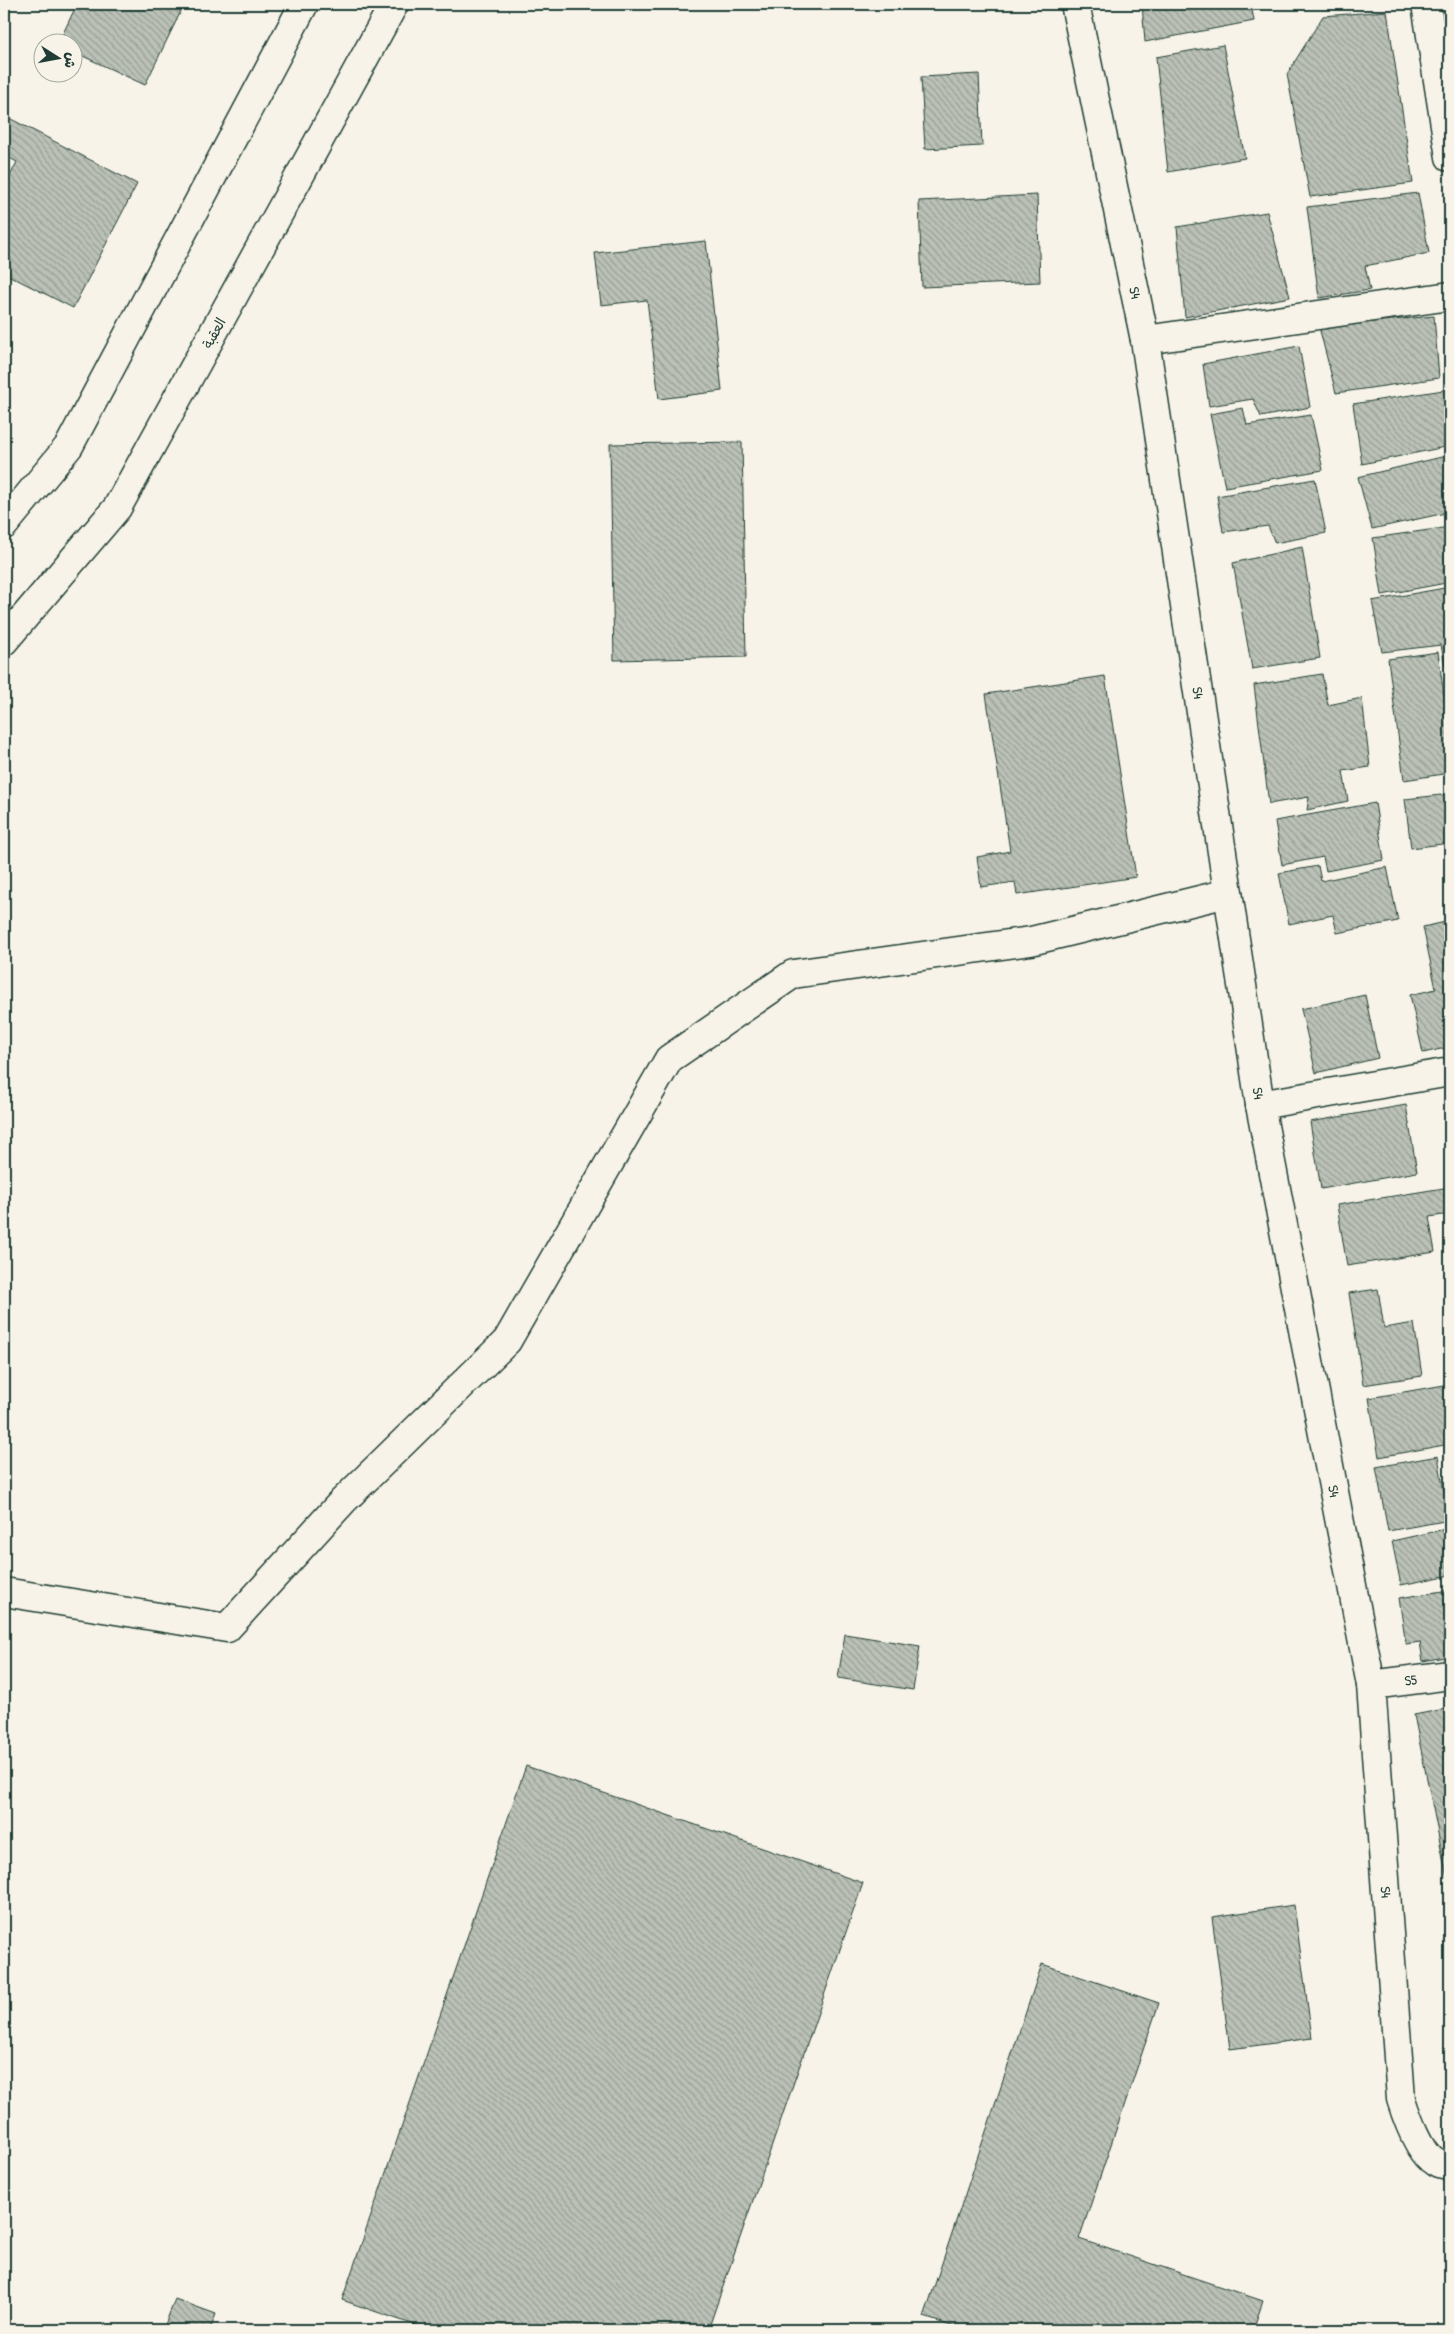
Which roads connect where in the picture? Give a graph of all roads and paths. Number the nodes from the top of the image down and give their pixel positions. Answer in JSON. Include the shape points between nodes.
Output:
{"nodes":[{"id":1,"x":304,"y":4,"type":"edge"},
{"id":2,"x":394,"y":4,"type":"edge"},
{"id":3,"x":1075,"y":4,"type":"edge"},
{"id":4,"x":1426,"y":4,"type":"edge"},
{"id":5,"x":1446,"y":114,"type":"edge"},
{"id":6,"x":1450,"y":157,"type":"edge"},
{"id":7,"x":1450,"y":296,"type":"edge"},
{"id":8,"x":1145,"y":340,"type":"junction"},
{"id":9,"x":4,"y":525,"type":"edge"},
{"id":10,"x":4,"y":641,"type":"edge"},
{"id":11,"x":1228,"y":893,"type":"junction"},
{"id":12,"x":1450,"y":1072,"type":"edge"},
{"id":13,"x":1260,"y":1105,"type":"junction"},
{"id":14,"x":4,"y":1592,"type":"edge"},
{"id":15,"x":1450,"y":1675,"type":"edge"},
{"id":16,"x":1371,"y":1685,"type":"junction"},
{"id":17,"x":1450,"y":2166,"type":"edge"}],
"edges":[{"from":1,"to":9,"type":"street","via":[[69,446]]},
{"from":2,"to":10,"type":"street","name":"العقبة","via":[[117,508]]},
{"from":3,"to":8,"type":"street","name":"S4"},
{"from":4,"to":5,"type":"street"},
{"from":5,"to":6,"type":"street"},
{"from":7,"to":8,"type":"street"},
{"from":8,"to":11,"type":"street","name":"S4"},
{"from":11,"to":13,"type":"street","name":"S4"},
{"from":11,"to":14,"type":"street","via":[[1031,941],[792,974],[669,1059],[507,1341],[343,1501],[226,1628]]},
{"from":12,"to":13,"type":"street"},
{"from":13,"to":16,"type":"street","name":"S4"},
{"from":15,"to":16,"type":"street","name":"S5"},
{"from":16,"to":17,"type":"street","name":"S4","via":[[1400,2099],[1421,2146],[1434,2162]]}]}
